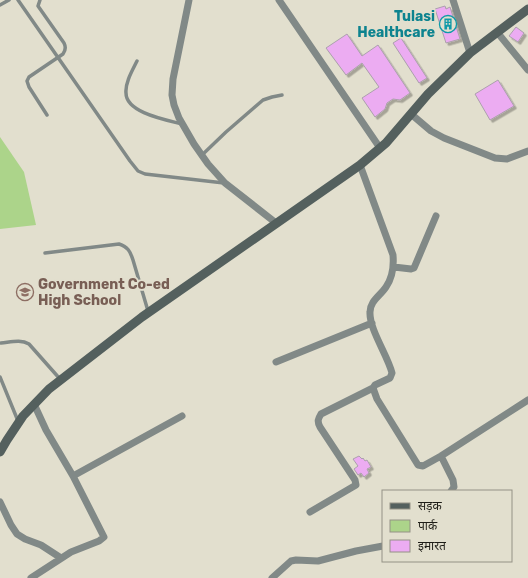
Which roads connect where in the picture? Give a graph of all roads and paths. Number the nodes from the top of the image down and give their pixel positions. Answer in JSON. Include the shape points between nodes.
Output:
{"nodes":[{"id":1,"x":9,"y":0,"type":"edge"},
{"id":2,"x":18,"y":0,"type":"edge"},
{"id":3,"x":40,"y":0,"type":"edge"},
{"id":4,"x":189,"y":0,"type":"edge"},
{"id":5,"x":279,"y":0,"type":"edge"},
{"id":6,"x":453,"y":0,"type":"edge"},
{"id":7,"x":0,"y":5,"type":"edge"},
{"id":8,"x":528,"y":9,"type":"edge"},
{"id":9,"x":497,"y":32,"type":"junction"},
{"id":10,"x":470,"y":53,"type":"junction"},
{"id":11,"x":58,"y":57,"type":"junction"},
{"id":12,"x":137,"y":61,"type":"dead end"},
{"id":13,"x":528,"y":70,"type":"edge"},
{"id":14,"x":282,"y":95,"type":"dead end"},
{"id":15,"x":410,"y":114,"type":"junction"},
{"id":16,"x":47,"y":115,"type":"dead end"},
{"id":17,"x":183,"y":125,"type":"junction"},
{"id":18,"x":380,"y":148,"type":"junction"},
{"id":19,"x":528,"y":151,"type":"edge"},
{"id":20,"x":202,"y":156,"type":"junction"},
{"id":21,"x":360,"y":165,"type":"junction"},
{"id":22,"x":226,"y":183,"type":"junction"},
{"id":23,"x":436,"y":216,"type":"dead end"},
{"id":24,"x":276,"y":223,"type":"junction"},
{"id":25,"x":45,"y":253,"type":"dead end"},
{"id":26,"x":394,"y":267,"type":"junction"},
{"id":27,"x":148,"y":312,"type":"junction"},
{"id":28,"x":372,"y":323,"type":"junction"},
{"id":29,"x":1,"y":343,"type":"edge"},
{"id":30,"x":276,"y":362,"type":"dead end"},
{"id":31,"x":0,"y":377,"type":"edge"},
{"id":32,"x":61,"y":380,"type":"junction"},
{"id":33,"x":373,"y":388,"type":"junction"},
{"id":34,"x":528,"y":400,"type":"edge"},
{"id":35,"x":34,"y":404,"type":"junction"},
{"id":36,"x":182,"y":416,"type":"dead end"},
{"id":37,"x":18,"y":422,"type":"junction"},
{"id":38,"x":0,"y":452,"type":"edge"},
{"id":39,"x":441,"y":456,"type":"junction"},
{"id":40,"x":73,"y":476,"type":"junction"},
{"id":41,"x":452,"y":490,"type":"edge"},
{"id":42,"x":0,"y":502,"type":"edge"},
{"id":43,"x":310,"y":512,"type":"dead end"},
{"id":44,"x":382,"y":546,"type":"edge"},
{"id":45,"x":61,"y":558,"type":"junction"},
{"id":46,"x":31,"y":578,"type":"edge"},
{"id":47,"x":272,"y":578,"type":"edge"}],
"edges":[{"from":1,"to":7,"type":"lane"},
{"from":2,"to":11,"type":"lane"},
{"from":3,"to":11,"type":"lane","via":[[38,6],[64,42],[65,51]]},
{"from":4,"to":17,"type":"street","via":[[172,95]]},
{"from":5,"to":18,"type":"street"},
{"from":6,"to":10,"type":"street"},
{"from":8,"to":9,"type":"street"},
{"from":9,"to":10,"type":"street"},
{"from":9,"to":13,"type":"street"},
{"from":10,"to":15,"type":"street"},
{"from":11,"to":16,"type":"lane","via":[[27,81]]},
{"from":11,"to":22,"type":"lane","via":[[138,170],[145,174]]},
{"from":12,"to":17,"type":"lane","via":[[126,87],[125,95],[128,102],[134,108]]},
{"from":14,"to":20,"type":"lane","via":[[263,100]]},
{"from":15,"to":18,"type":"street"},
{"from":15,"to":19,"type":"street","via":[[431,132],[495,158],[507,160]]},
{"from":17,"to":20,"type":"street"},
{"from":18,"to":21,"type":"street"},
{"from":20,"to":22,"type":"street"},
{"from":21,"to":24,"type":"street"},
{"from":21,"to":26,"type":"street","via":[[393,255]]},
{"from":22,"to":24,"type":"street"},
{"from":23,"to":26,"type":"street","via":[[414,268]]},
{"from":24,"to":27,"type":"street"},
{"from":25,"to":27,"type":"lane","via":[[119,244],[126,246],[131,253]]},
{"from":26,"to":28,"type":"street","via":[[386,287],[371,306]]},
{"from":27,"to":32,"type":"street"},
{"from":28,"to":30,"type":"street"},
{"from":28,"to":33,"type":"street","via":[[392,373],[390,378]]},
{"from":29,"to":32,"type":"lane","via":[[17,341],[29,344]]},
{"from":31,"to":37,"type":"lane"},
{"from":32,"to":35,"type":"street"},
{"from":33,"to":39,"type":"street","via":[[377,399],[418,465],[423,466]]},
{"from":33,"to":43,"type":"street","via":[[322,414],[319,418],[320,427],[356,485]]},
{"from":34,"to":39,"type":"street"},
{"from":35,"to":37,"type":"street"},
{"from":35,"to":40,"type":"street"},
{"from":36,"to":40,"type":"street"},
{"from":37,"to":38,"type":"street"},
{"from":39,"to":41,"type":"street","via":[[454,484]]},
{"from":40,"to":45,"type":"street","via":[[104,537]]},
{"from":42,"to":45,"type":"street","via":[[17,534]]},
{"from":44,"to":47,"type":"street","via":[[318,561],[291,561]]},
{"from":45,"to":46,"type":"street"}]}
